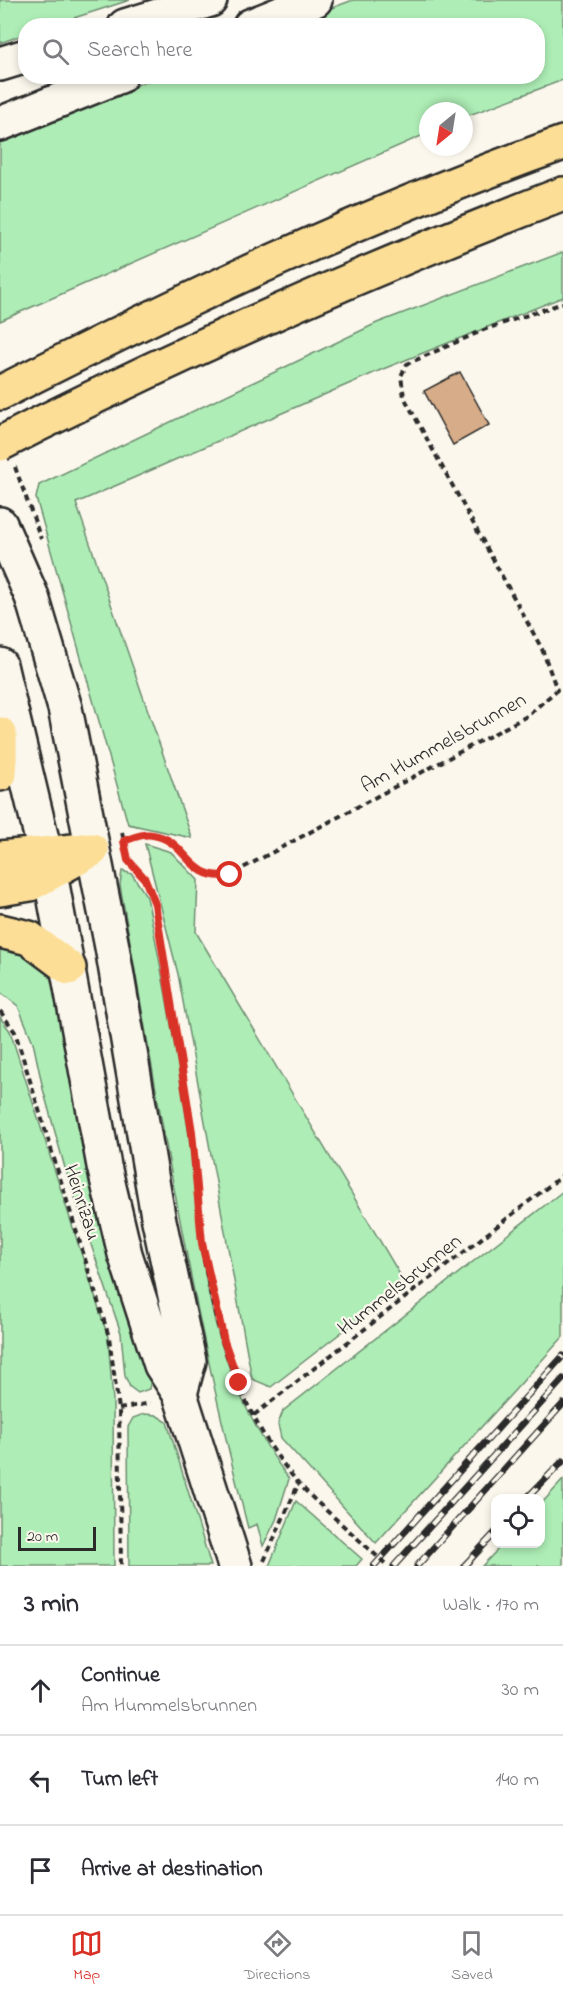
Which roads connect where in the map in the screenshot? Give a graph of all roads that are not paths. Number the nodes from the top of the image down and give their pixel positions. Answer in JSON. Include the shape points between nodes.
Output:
{"nodes":[{"id":1,"x":210,"y":0,"type":"edge"},
{"id":2,"x":315,"y":0,"type":"edge"},
{"id":3,"x":151,"y":18,"type":"edge"},
{"id":4,"x":270,"y":18,"type":"edge"},
{"id":5,"x":18,"y":58,"type":"edge"},
{"id":6,"x":0,"y":64,"type":"edge"},
{"id":7,"x":100,"y":84,"type":"edge"},
{"id":8,"x":0,"y":124,"type":"edge"},
{"id":9,"x":563,"y":143,"type":"edge"},
{"id":10,"x":563,"y":194,"type":"edge"},
{"id":11,"x":8,"y":389,"type":"edge"},
{"id":12,"x":0,"y":444,"type":"edge"},
{"id":13,"x":0,"y":524,"type":"edge"},
{"id":14,"x":0,"y":665,"type":"edge"},
{"id":15,"x":0,"y":734,"type":"edge"},
{"id":16,"x":0,"y":774,"type":"edge"},
{"id":17,"x":92,"y":850,"type":"junction"},
{"id":18,"x":0,"y":858,"type":"edge"},
{"id":19,"x":48,"y":863,"type":"junction"},
{"id":20,"x":0,"y":889,"type":"edge"},
{"id":21,"x":0,"y":931,"type":"edge"},
{"id":22,"x":69,"y":968,"type":"junction"},
{"id":23,"x":180,"y":1394,"type":"junction"},
{"id":24,"x":235,"y":1566,"type":"edge"}],
"edges":[{"from":1,"to":3,"type":"main road"},
{"from":2,"to":4,"type":"main road"},
{"from":5,"to":6,"type":"main road"},
{"from":7,"to":8,"type":"main road"},
{"from":9,"to":11,"type":"highway","via":[[355,225],[184,302]]},
{"from":10,"to":12,"type":"highway","bridge":true,"via":[[381,266],[209,342]]},
{"from":13,"to":17,"type":"main road","via":[[32,597],[65,708]]},
{"from":14,"to":19,"type":"main road"},
{"from":15,"to":16,"type":"highway"},
{"from":17,"to":19,"type":"highway"},
{"from":17,"to":23,"type":"main road","via":[[158,1216],[189,1361]]},
{"from":18,"to":19,"type":"highway"},
{"from":19,"to":20,"type":"highway","via":[[30,884]]},
{"from":19,"to":22,"type":"main road"},
{"from":21,"to":22,"type":"highway","via":[[29,938]]},
{"from":22,"to":23,"type":"main road","via":[[104,1166],[125,1254],[160,1365]]},
{"from":23,"to":24,"type":"main road"}]}
